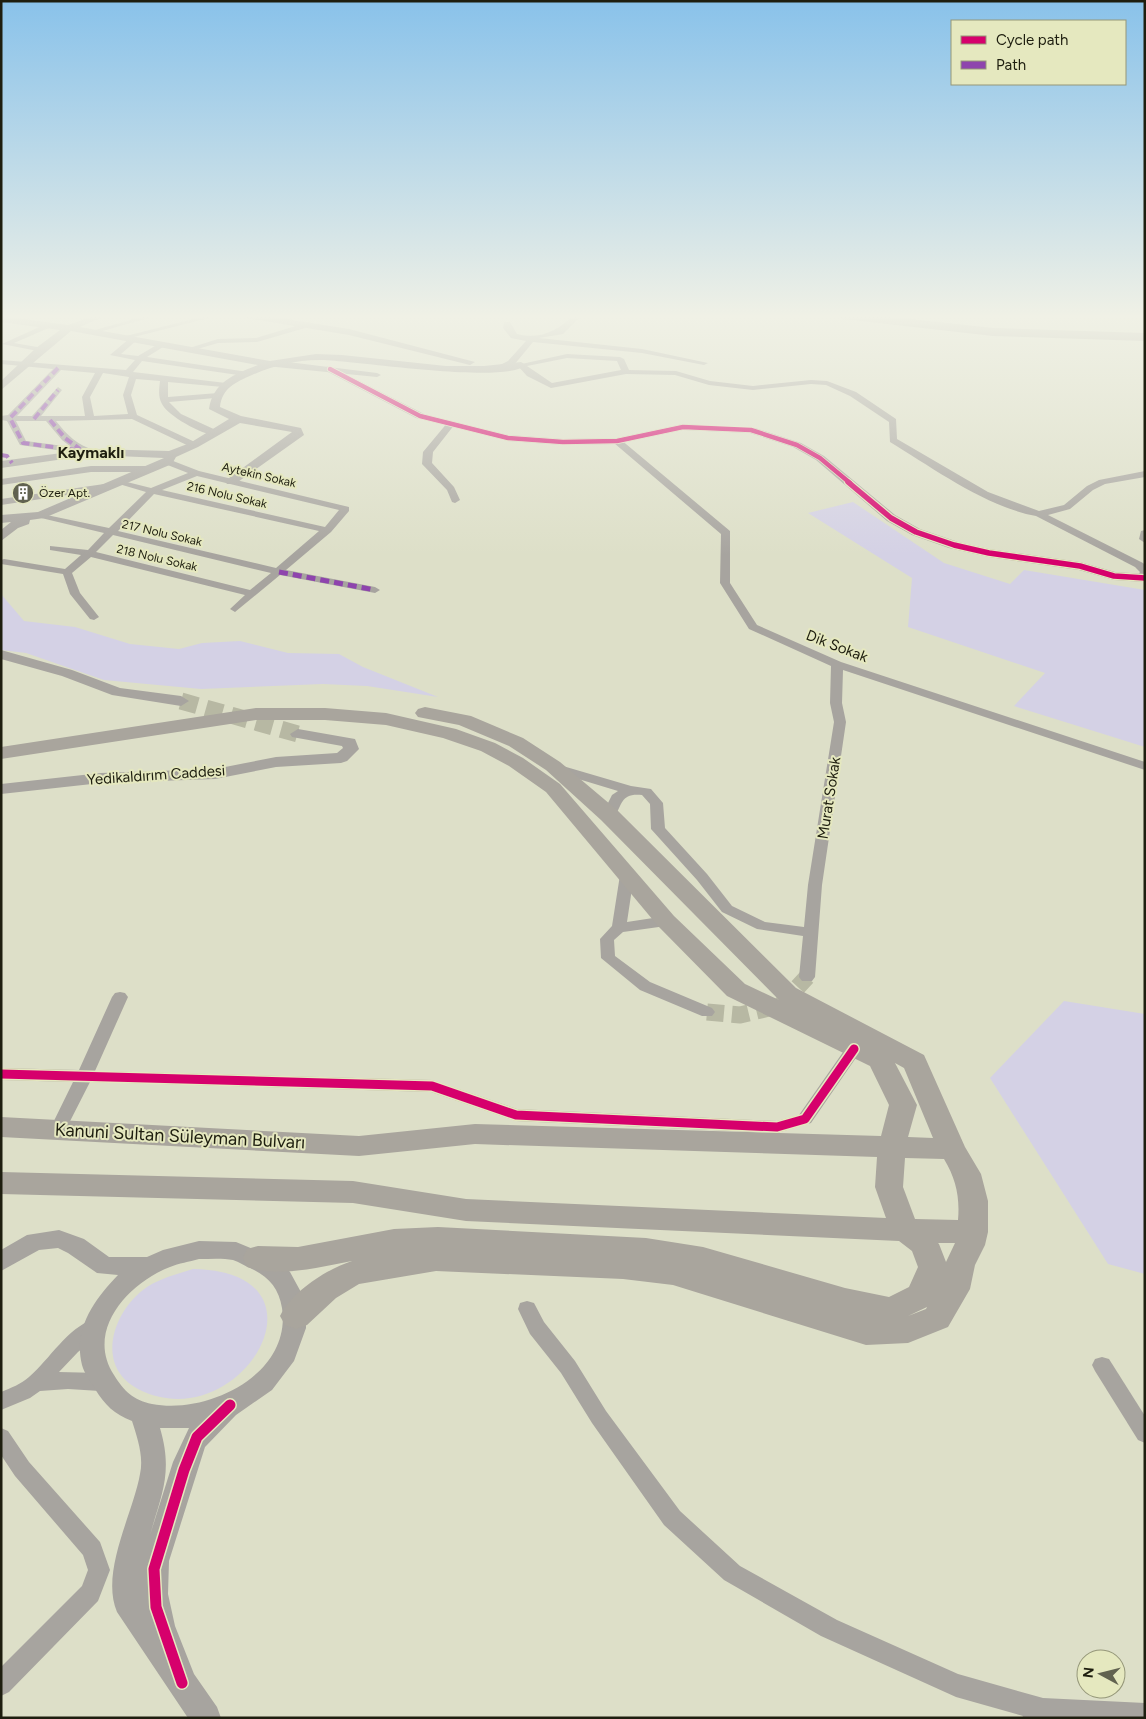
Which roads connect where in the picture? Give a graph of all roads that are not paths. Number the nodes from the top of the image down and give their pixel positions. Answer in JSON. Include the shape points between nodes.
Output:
{"nodes":[{"id":1,"x":30,"y":395,"type":"edge"},
{"id":2,"x":54,"y":395,"type":"edge"},
{"id":3,"x":87,"y":395,"type":"edge"},
{"id":4,"x":127,"y":395,"type":"edge"},
{"id":5,"x":164,"y":395,"type":"edge"},
{"id":6,"x":213,"y":395,"type":"edge"},
{"id":7,"x":215,"y":395,"type":"edge"},
{"id":8,"x":380,"y":395,"type":"edge"},
{"id":9,"x":855,"y":395,"type":"edge"},
{"id":10,"x":164,"y":400,"type":"junction"},
{"id":11,"x":133,"y":416,"type":"junction"},
{"id":12,"x":6,"y":418,"type":"edge"},
{"id":13,"x":34,"y":419,"type":"junction"},
{"id":14,"x":90,"y":419,"type":"junction"},
{"id":15,"x":238,"y":419,"type":"junction"},
{"id":16,"x":50,"y":420,"type":"junction"},
{"id":17,"x":451,"y":424,"type":"junction"},
{"id":18,"x":215,"y":433,"type":"junction"},
{"id":19,"x":617,"y":441,"type":"junction"},
{"id":20,"x":194,"y":446,"type":"junction"},
{"id":21,"x":86,"y":450,"type":"junction"},
{"id":22,"x":170,"y":459,"type":"junction"},
{"id":23,"x":1,"y":465,"type":"edge"},
{"id":24,"x":152,"y":469,"type":"junction"},
{"id":25,"x":196,"y":473,"type":"junction"},
{"id":26,"x":1145,"y":474,"type":"edge"},
{"id":27,"x":231,"y":481,"type":"junction"},
{"id":28,"x":1,"y":482,"type":"edge"},
{"id":29,"x":117,"y":484,"type":"junction"},
{"id":30,"x":152,"y":492,"type":"junction"},
{"id":31,"x":455,"y":500,"type":"dead end"},
{"id":32,"x":1,"y":502,"type":"edge"},
{"id":33,"x":1039,"y":514,"type":"junction"},
{"id":34,"x":40,"y":515,"type":"junction"},
{"id":35,"x":1,"y":520,"type":"edge"},
{"id":36,"x":328,"y":530,"type":"junction"},
{"id":37,"x":109,"y":533,"type":"junction"},
{"id":38,"x":1145,"y":534,"type":"edge"},
{"id":39,"x":1,"y":537,"type":"edge"},
{"id":40,"x":1145,"y":539,"type":"edge"},
{"id":41,"x":54,"y":548,"type":"dead end"},
{"id":42,"x":90,"y":553,"type":"junction"},
{"id":43,"x":4,"y":562,"type":"dead end"},
{"id":44,"x":67,"y":572,"type":"junction"},
{"id":45,"x":279,"y":572,"type":"junction"},
{"id":46,"x":1143,"y":578,"type":"edge"},
{"id":47,"x":375,"y":590,"type":"dead end"},
{"id":48,"x":254,"y":594,"type":"junction"},
{"id":49,"x":235,"y":609,"type":"dead end"},
{"id":50,"x":94,"y":617,"type":"dead end"},
{"id":51,"x":1,"y":654,"type":"edge"},
{"id":52,"x":837,"y":664,"type":"junction"},
{"id":53,"x":182,"y":700,"type":"tunnel mouth"},
{"id":54,"x":298,"y":734,"type":"tunnel mouth"},
{"id":55,"x":1,"y":742,"type":"edge"},
{"id":56,"x":1,"y":753,"type":"edge"},
{"id":57,"x":1145,"y":766,"type":"edge"},
{"id":58,"x":556,"y":768,"type":"junction"},
{"id":59,"x":1,"y":789,"type":"edge"},
{"id":60,"x":630,"y":790,"type":"junction"},
{"id":61,"x":610,"y":815,"type":"junction"},
{"id":62,"x":627,"y":875,"type":"junction"},
{"id":63,"x":666,"y":921,"type":"junction"},
{"id":64,"x":619,"y":928,"type":"junction"},
{"id":65,"x":811,"y":932,"type":"junction"},
{"id":66,"x":807,"y":978,"type":"tunnel mouth"},
{"id":67,"x":120,"y":997,"type":"dead end"},
{"id":68,"x":707,"y":1012,"type":"tunnel mouth"},
{"id":69,"x":854,"y":1049,"type":"junction"},
{"id":70,"x":1,"y":1074,"type":"edge"},
{"id":71,"x":84,"y":1077,"type":"junction"},
{"id":72,"x":1,"y":1127,"type":"edge"},
{"id":73,"x":58,"y":1129,"type":"junction"},
{"id":74,"x":892,"y":1147,"type":"junction"},
{"id":75,"x":952,"y":1149,"type":"junction"},
{"id":76,"x":1,"y":1183,"type":"edge"},
{"id":77,"x":905,"y":1230,"type":"junction"},
{"id":78,"x":973,"y":1232,"type":"junction"},
{"id":79,"x":258,"y":1258,"type":"junction"},
{"id":80,"x":1,"y":1262,"type":"edge"},
{"id":81,"x":105,"y":1266,"type":"junction"},
{"id":82,"x":146,"y":1266,"type":"junction"},
{"id":83,"x":110,"y":1296,"type":"junction"},
{"id":84,"x":527,"y":1309,"type":"dead end"},
{"id":85,"x":296,"y":1316,"type":"junction"},
{"id":86,"x":94,"y":1328,"type":"junction"},
{"id":87,"x":1102,"y":1365,"type":"dead end"},
{"id":88,"x":100,"y":1382,"type":"junction"},
{"id":89,"x":36,"y":1383,"type":"junction"},
{"id":90,"x":1,"y":1401,"type":"edge"},
{"id":91,"x":230,"y":1405,"type":"junction"},
{"id":92,"x":143,"y":1413,"type":"junction"},
{"id":93,"x":1145,"y":1434,"type":"edge"},
{"id":94,"x":1,"y":1438,"type":"edge"},
{"id":95,"x":182,"y":1682,"type":"junction"},
{"id":96,"x":1,"y":1684,"type":"edge"},
{"id":97,"x":1038,"y":1714,"type":"edge"},
{"id":98,"x":1145,"y":1715,"type":"edge"},
{"id":99,"x":206,"y":1718,"type":"edge"}],
"edges":[{"from":1,"to":12,"type":"street"},
{"from":2,"to":13,"type":"street"},
{"from":3,"to":14,"type":"street"},
{"from":4,"to":11,"type":"street"},
{"from":5,"to":10,"type":"street"},
{"from":6,"to":10,"type":"street"},
{"from":7,"to":15,"type":"street","via":[[214,409]]},
{"from":8,"to":17,"type":"street","via":[[420,416]]},
{"from":9,"to":33,"type":"street","via":[[893,421],[893,440],[985,494]]},
{"from":10,"to":18,"type":"street","via":[[174,413]]},
{"from":11,"to":14,"type":"street"},
{"from":11,"to":20,"type":"street"},
{"from":12,"to":13,"type":"street"},
{"from":12,"to":21,"type":"street","via":[[23,443]]},
{"from":13,"to":16,"type":"street"},
{"from":14,"to":16,"type":"street"},
{"from":15,"to":18,"type":"street"},
{"from":15,"to":27,"type":"street","via":[[297,430],[298,435]]},
{"from":16,"to":21,"type":"street","via":[[65,438]]},
{"from":17,"to":19,"type":"street","via":[[508,438]]},
{"from":17,"to":31,"type":"street","via":[[428,452],[428,464],[451,489]]},
{"from":18,"to":20,"type":"street"},
{"from":19,"to":46,"type":"street","via":[[683,427],[751,430],[797,445],[820,458],[891,518],[916,532],[989,553],[1080,566],[1114,576]]},
{"from":19,"to":52,"type":"street","name":"Dik Sokak","via":[[726,533],[725,582],[753,627]]},
{"from":20,"to":22,"type":"street"},
{"from":21,"to":22,"type":"street"},
{"from":21,"to":23,"type":"street"},
{"from":22,"to":24,"type":"street"},
{"from":22,"to":25,"type":"street","name":"Aytekin Sokak"},
{"from":24,"to":28,"type":"street","via":[[91,469]]},
{"from":24,"to":29,"type":"street"},
{"from":25,"to":27,"type":"street","name":"Aytekin Sokak"},
{"from":25,"to":30,"type":"street"},
{"from":26,"to":33,"type":"street","via":[[1102,482],[1067,507]]},
{"from":27,"to":36,"type":"street","name":"Aytekin Sokak","via":[[346,509]]},
{"from":29,"to":30,"type":"street","name":"216 Nolu Sokak"},
{"from":29,"to":32,"type":"street"},
{"from":29,"to":34,"type":"street"},
{"from":30,"to":36,"type":"street","name":"216 Nolu Sokak"},
{"from":30,"to":37,"type":"street"},
{"from":33,"to":46,"type":"street","via":[[1139,565],[1144,572]]},
{"from":34,"to":35,"type":"street"},
{"from":34,"to":37,"type":"street","name":"217 Nolu Sokak"},
{"from":34,"to":39,"type":"street","via":[[14,525]]},
{"from":36,"to":45,"type":"street"},
{"from":37,"to":42,"type":"street"},
{"from":37,"to":45,"type":"street","name":"217 Nolu Sokak"},
{"from":38,"to":40,"type":"street"},
{"from":41,"to":42,"type":"street","name":"218 Nolu Sokak"},
{"from":42,"to":44,"type":"street"},
{"from":42,"to":48,"type":"street","name":"218 Nolu Sokak"},
{"from":43,"to":44,"type":"street"},
{"from":44,"to":50,"type":"street","via":[[75,594]]},
{"from":45,"to":47,"type":"street","name":"217 Nolu Sokak"},
{"from":45,"to":48,"type":"street"},
{"from":48,"to":49,"type":"street"},
{"from":51,"to":53,"type":"street","via":[[117,692]]},
{"from":52,"to":57,"type":"street","name":"Dik Sokak"},
{"from":52,"to":65,"type":"street","name":"Murat Sokak","via":[[836,703],[840,722]]},
{"from":54,"to":59,"type":"street","name":"Yedikaldırım Caddesi","via":[[349,742],[351,748],[341,758],[276,762],[216,774],[101,778]]},
{"from":55,"to":58,"type":"main road","via":[[232,706],[310,701],[368,703],[464,720],[516,742]]},
{"from":56,"to":62,"type":"main road","via":[[256,714],[326,714],[386,719],[449,733],[488,747],[516,762],[553,788]]},
{"from":58,"to":60,"type":"street"},
{"from":58,"to":61,"type":"main road"},
{"from":60,"to":61,"type":"street","via":[[619,795]]},
{"from":60,"to":65,"type":"street","via":[[646,792],[656,803],[658,829],[727,909],[762,926]]},
{"from":61,"to":75,"type":"main road","via":[[787,994],[914,1062]]},
{"from":62,"to":63,"type":"main road"},
{"from":62,"to":64,"type":"street"},
{"from":63,"to":64,"type":"street"},
{"from":63,"to":69,"type":"main road","via":[[736,990]]},
{"from":64,"to":68,"type":"street","via":[[607,939],[608,958],[645,986]]},
{"from":65,"to":66,"type":"street","name":"Murat Sokak"},
{"from":67,"to":71,"type":"street"},
{"from":69,"to":71,"type":"street","via":[[805,1120],[777,1127],[516,1115],[432,1086]]},
{"from":69,"to":74,"type":"main road","via":[[879,1059],[903,1105]]},
{"from":70,"to":71,"type":"street"},
{"from":71,"to":73,"type":"street"},
{"from":72,"to":73,"type":"main road","name":"Kanuni Sultan Süleyman Bulvarı"},
{"from":73,"to":74,"type":"main road","name":"Kanuni Sultan Süleyman Bulvarı","via":[[359,1146],[475,1134]]},
{"from":74,"to":75,"type":"main road","name":"Kanuni Sultan Süleyman Bulvarı"},
{"from":74,"to":77,"type":"main road","via":[[889,1187]]},
{"from":75,"to":78,"type":"main road","via":[[967,1174],[974,1201]]},
{"from":76,"to":77,"type":"main road","via":[[353,1192],[466,1210]]},
{"from":77,"to":78,"type":"main road"},
{"from":77,"to":79,"type":"main road","via":[[924,1244],[933,1267],[920,1296],[890,1310],[845,1301],[703,1259],[646,1250],[438,1238],[394,1241],[298,1259]]},
{"from":78,"to":85,"type":"main road","via":[[960,1264],[955,1289],[937,1318],[908,1330],[866,1332],[673,1273],[623,1267],[436,1259],[352,1273],[325,1289]]},
{"from":79,"to":82,"type":"street","via":[[232,1250],[203,1248],[174,1254]]},
{"from":79,"to":85,"type":"street","via":[[278,1272],[291,1292]]},
{"from":80,"to":81,"type":"street","via":[[35,1241],[59,1239],[76,1246]]},
{"from":81,"to":82,"type":"street"},
{"from":81,"to":83,"type":"street"},
{"from":82,"to":83,"type":"street"},
{"from":83,"to":86,"type":"street"},
{"from":84,"to":97,"type":"street","via":[[599,1418],[672,1518],[732,1573],[829,1628],[947,1681]]},
{"from":85,"to":91,"type":"street","via":[[292,1341],[278,1366],[257,1388]]},
{"from":86,"to":88,"type":"street","via":[[91,1356]]},
{"from":86,"to":89,"type":"street","via":[[71,1346]]},
{"from":87,"to":93,"type":"street"},
{"from":88,"to":89,"type":"street"},
{"from":88,"to":92,"type":"street","via":[[118,1401]]},
{"from":89,"to":90,"type":"street"},
{"from":91,"to":92,"type":"street","via":[[201,1415],[171,1418]]},
{"from":91,"to":95,"type":"street","via":[[197,1438],[154,1570],[156,1607]]},
{"from":92,"to":95,"type":"street","via":[[153,1448],[154,1472],[128,1566],[128,1602]]},
{"from":94,"to":96,"type":"street","via":[[22,1469],[92,1549],[99,1570],[90,1593]]},
{"from":95,"to":99,"type":"street"},
{"from":97,"to":98,"type":"street"}]}
